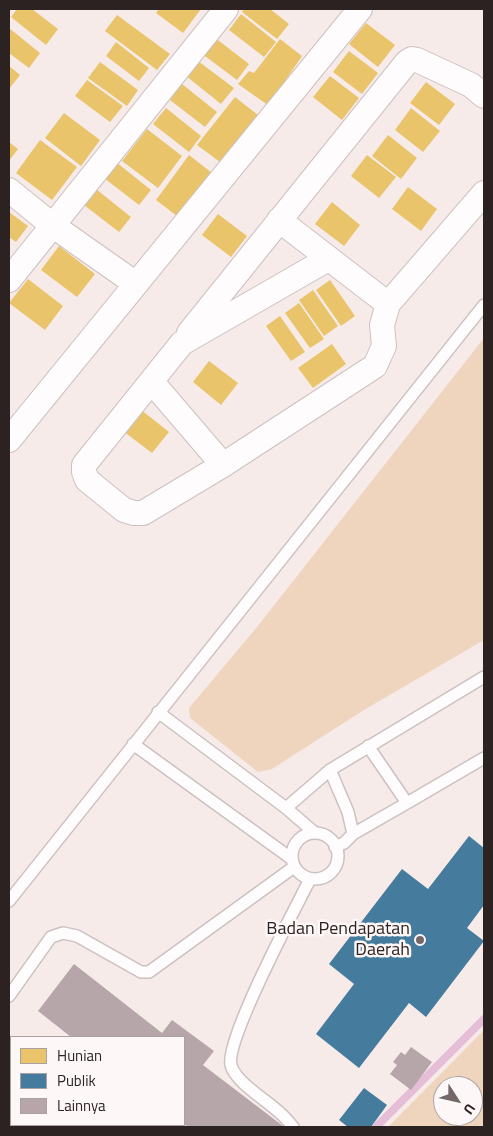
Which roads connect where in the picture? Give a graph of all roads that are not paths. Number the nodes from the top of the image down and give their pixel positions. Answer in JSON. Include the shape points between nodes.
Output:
{"nodes":[{"id":1,"x":226,"y":9,"type":"edge"},
{"id":2,"x":360,"y":9,"type":"edge"},
{"id":3,"x":480,"y":83,"type":"edge"},
{"id":4,"x":9,"y":190,"type":"edge"},
{"id":5,"x":484,"y":193,"type":"edge"},
{"id":6,"x":279,"y":220,"type":"junction"},
{"id":7,"x":52,"y":225,"type":"junction"},
{"id":8,"x":328,"y":260,"type":"junction"},
{"id":9,"x":9,"y":280,"type":"edge"},
{"id":10,"x":136,"y":284,"type":"junction"},
{"id":11,"x":388,"y":304,"type":"junction"},
{"id":12,"x":484,"y":305,"type":"edge"},
{"id":13,"x":182,"y":343,"type":"junction"},
{"id":14,"x":152,"y":382,"type":"junction"},
{"id":15,"x":9,"y":440,"type":"edge"},
{"id":16,"x":223,"y":465,"type":"junction"},
{"id":17,"x":484,"y":677,"type":"edge"},
{"id":18,"x":158,"y":712,"type":"junction"},
{"id":19,"x":133,"y":744,"type":"junction"},
{"id":20,"x":368,"y":746,"type":"junction"},
{"id":21,"x":484,"y":758,"type":"edge"},
{"id":22,"x":330,"y":770,"type":"junction"},
{"id":23,"x":407,"y":803,"type":"junction"},
{"id":24,"x":286,"y":808,"type":"junction"},
{"id":25,"x":316,"y":833,"type":"junction"},
{"id":26,"x":353,"y":834,"type":"junction"},
{"id":27,"x":335,"y":847,"type":"junction"},
{"id":28,"x":293,"y":863,"type":"junction"},
{"id":29,"x":310,"y":879,"type":"junction"},
{"id":30,"x":9,"y":901,"type":"edge"},
{"id":31,"x":9,"y":996,"type":"edge"},
{"id":32,"x":293,"y":1127,"type":"edge"}],
"edges":[{"from":1,"to":7,"type":"street"},
{"from":2,"to":10,"type":"street"},
{"from":3,"to":6,"type":"street","via":[[416,60],[407,62]]},
{"from":4,"to":7,"type":"street"},
{"from":5,"to":11,"type":"street"},
{"from":6,"to":8,"type":"street"},
{"from":6,"to":13,"type":"street"},
{"from":7,"to":9,"type":"street"},
{"from":7,"to":10,"type":"street"},
{"from":8,"to":11,"type":"street"},
{"from":8,"to":13,"type":"street"},
{"from":10,"to":15,"type":"street"},
{"from":11,"to":16,"type":"street","via":[[382,326],[384,346],[375,366]]},
{"from":12,"to":18,"type":"lane"},
{"from":13,"to":14,"type":"street"},
{"from":14,"to":16,"type":"street"},
{"from":14,"to":16,"type":"street","via":[[84,465],[87,480],[124,510],[143,513]]},
{"from":17,"to":20,"type":"lane"},
{"from":18,"to":19,"type":"lane"},
{"from":18,"to":24,"type":"lane"},
{"from":19,"to":28,"type":"lane"},
{"from":19,"to":30,"type":"lane"},
{"from":20,"to":22,"type":"lane"},
{"from":20,"to":23,"type":"lane"},
{"from":21,"to":23,"type":"lane"},
{"from":22,"to":24,"type":"lane"},
{"from":22,"to":26,"type":"lane","via":[[348,812]]},
{"from":23,"to":26,"type":"lane"},
{"from":24,"to":25,"type":"lane"},
{"from":25,"to":27,"type":"lane","via":[[331,840]]},
{"from":25,"to":28,"type":"lane","via":[[303,836],[294,846]]},
{"from":26,"to":27,"type":"lane"},
{"from":27,"to":29,"type":"lane","via":[[337,857],[329,874]]},
{"from":28,"to":29,"type":"lane","via":[[298,873]]},
{"from":28,"to":31,"type":"lane","via":[[149,972],[141,972],[77,936],[63,933],[50,937]]},
{"from":29,"to":32,"type":"lane","via":[[240,1024],[231,1051],[231,1066],[239,1078]]}]}
